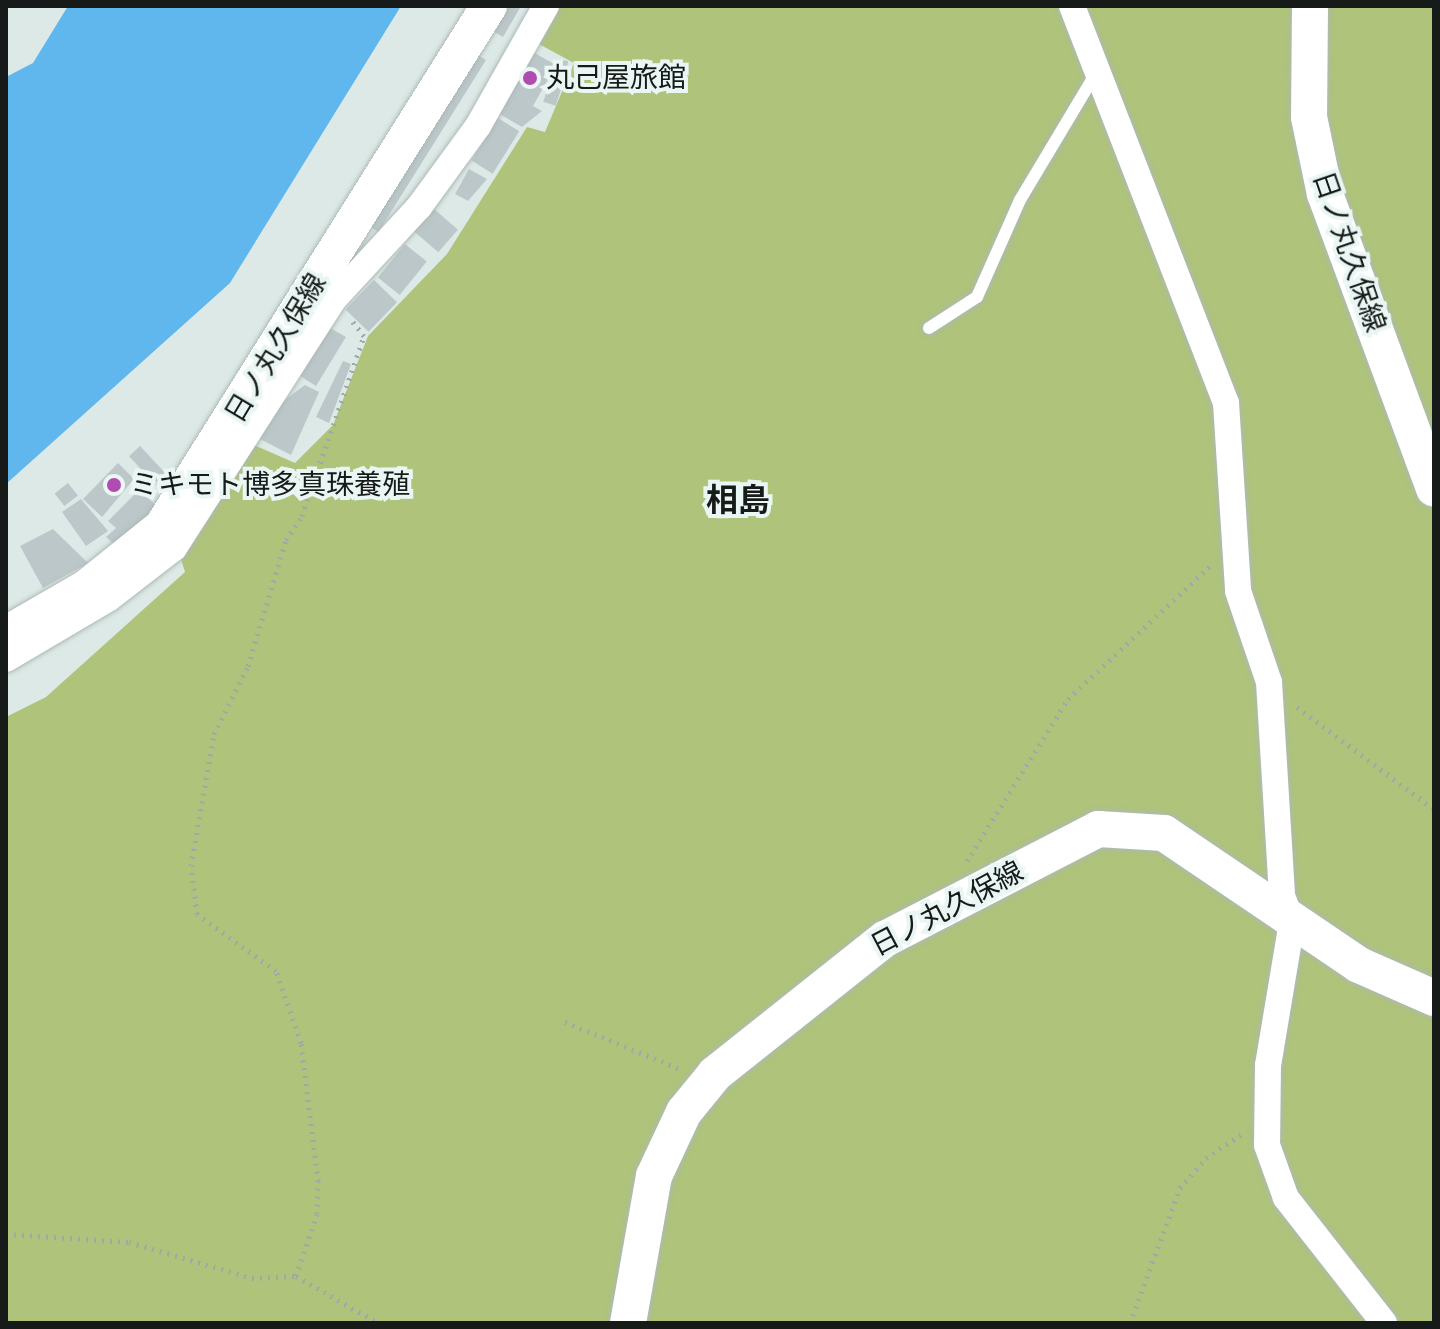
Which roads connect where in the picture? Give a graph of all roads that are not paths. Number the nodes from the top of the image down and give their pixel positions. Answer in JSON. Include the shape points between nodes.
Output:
{"nodes":[{"id":1,"x":489,"y":6,"type":"edge"},
{"id":2,"x":546,"y":6,"type":"edge"},
{"id":3,"x":1072,"y":6,"type":"edge"},
{"id":4,"x":1310,"y":6,"type":"edge"},
{"id":5,"x":1098,"y":70,"type":"junction"},
{"id":6,"x":325,"y":291,"type":"junction"},
{"id":7,"x":929,"y":328,"type":"dead end"},
{"id":8,"x":1434,"y":489,"type":"edge"},
{"id":9,"x":6,"y":634,"type":"edge"},
{"id":10,"x":6,"y":659,"type":"edge"},
{"id":11,"x":1292,"y":922,"type":"junction"},
{"id":12,"x":1434,"y":998,"type":"edge"},
{"id":13,"x":628,"y":1323,"type":"edge"},
{"id":14,"x":1384,"y":1323,"type":"edge"}],
"edges":[{"from":1,"to":6,"type":"main road","name":"日ノ丸久保線"},
{"from":2,"to":6,"type":"street","via":[[478,126],[419,207]]},
{"from":3,"to":5,"type":"street"},
{"from":4,"to":8,"type":"main road","name":"日ノ丸久保線","via":[[1309,117],[1325,194]]},
{"from":5,"to":7,"type":"lane","via":[[1020,200],[977,297]]},
{"from":5,"to":11,"type":"street","via":[[1226,403],[1238,591],[1269,682],[1282,896]]},
{"from":6,"to":9,"type":"main road","name":"日ノ丸久保線","via":[[162,527],[96,581]]},
{"from":6,"to":10,"type":"street","via":[[174,548],[108,599]]},
{"from":11,"to":12,"type":"main road","name":"日ノ丸久保線","via":[[1359,965]]},
{"from":11,"to":13,"type":"main road","name":"日ノ丸久保線","via":[[1164,833],[1141,828],[1098,829],[949,903],[824,981],[703,1087],[654,1176]]},
{"from":11,"to":14,"type":"street","via":[[1268,1065],[1266,1125],[1286,1198]]}]}
